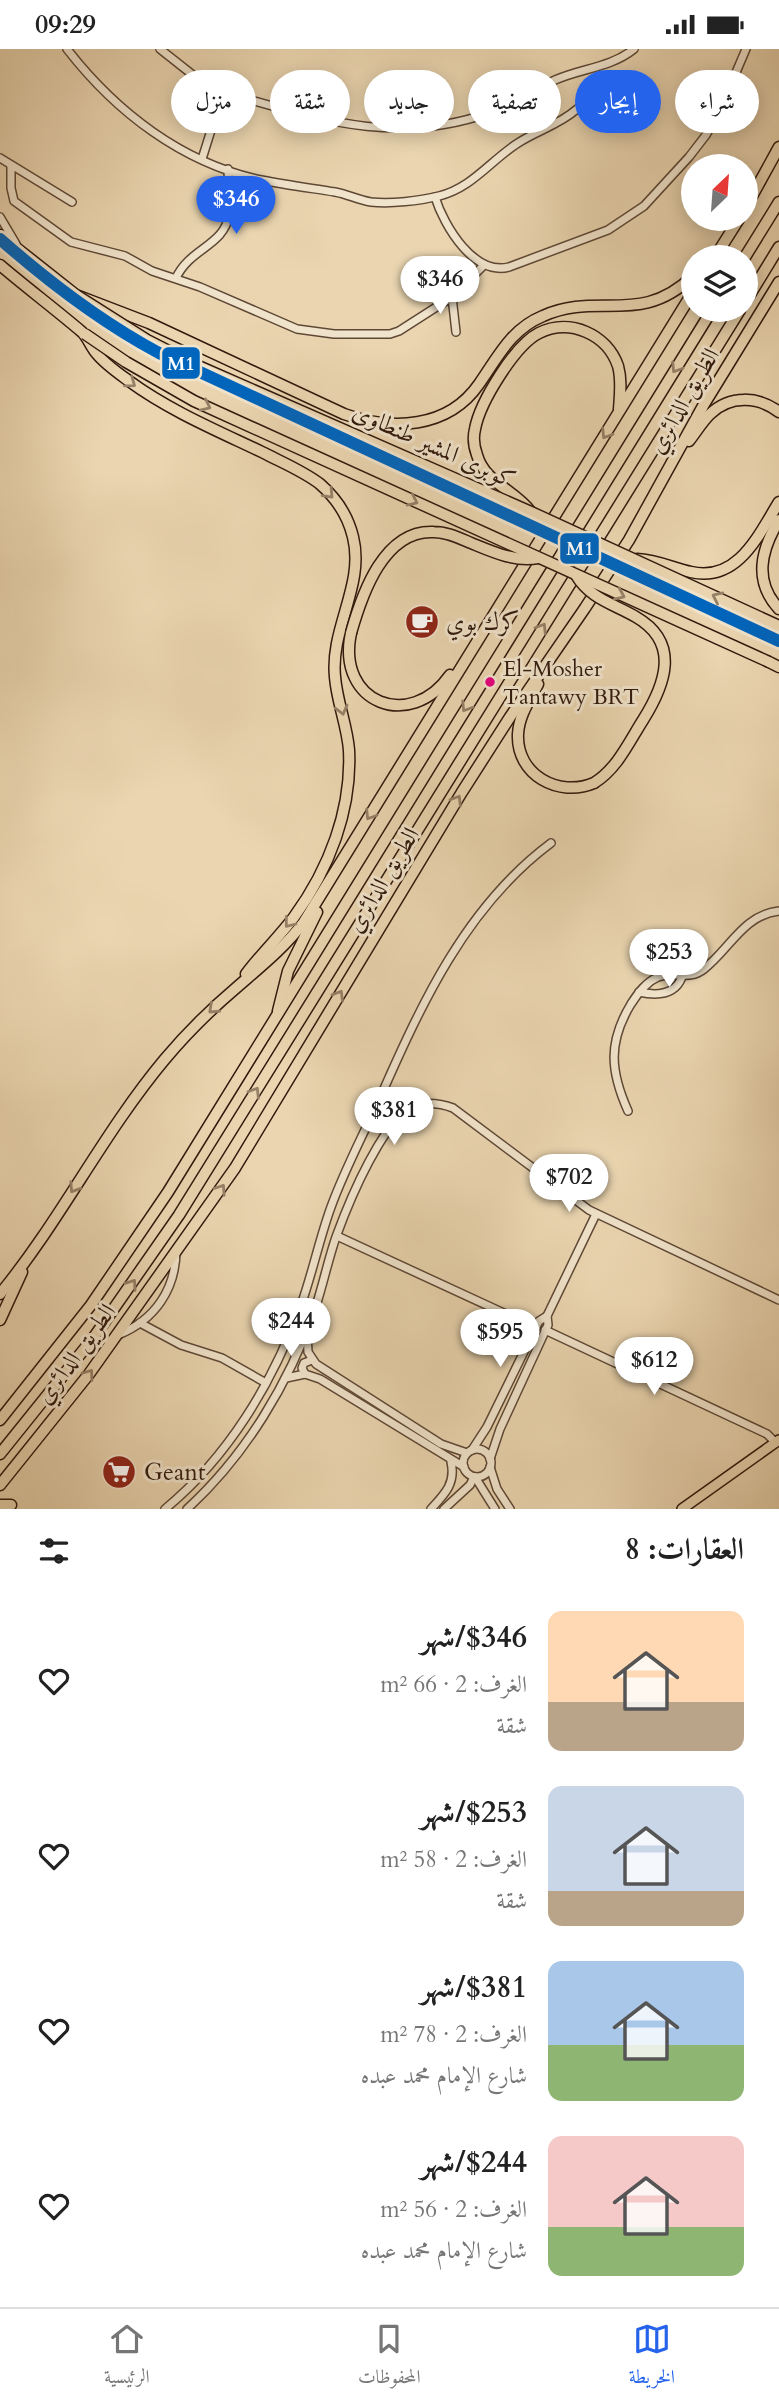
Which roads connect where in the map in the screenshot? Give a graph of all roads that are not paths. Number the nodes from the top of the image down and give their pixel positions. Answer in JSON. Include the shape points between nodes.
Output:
{"nodes":[{"id":1,"x":67,"y":49,"type":"edge"},
{"id":2,"x":160,"y":49,"type":"edge"},
{"id":3,"x":634,"y":49,"type":"edge"},
{"id":4,"x":746,"y":49,"type":"edge"},
{"id":5,"x":187,"y":70,"type":"edge"},
{"id":6,"x":256,"y":101,"type":"edge"},
{"id":7,"x":575,"y":111,"type":"edge"},
{"id":8,"x":210,"y":133,"type":"edge"},
{"id":9,"x":779,"y":147,"type":"edge"},
{"id":10,"x":0,"y":158,"type":"edge"},
{"id":11,"x":202,"y":159,"type":"junction"},
{"id":12,"x":11,"y":166,"type":"junction"},
{"id":13,"x":228,"y":169,"type":"junction"},
{"id":14,"x":758,"y":185,"type":"edge"},
{"id":15,"x":435,"y":197,"type":"junction"},
{"id":16,"x":72,"y":202,"type":"dead end"},
{"id":17,"x":779,"y":202,"type":"edge"},
{"id":18,"x":0,"y":217,"type":"edge"},
{"id":19,"x":0,"y":235,"type":"edge"},
{"id":20,"x":752,"y":245,"type":"edge"},
{"id":21,"x":779,"y":247,"type":"edge"},
{"id":22,"x":19,"y":251,"type":"junction"},
{"id":23,"x":0,"y":265,"type":"edge"},
{"id":24,"x":484,"y":265,"type":"junction"},
{"id":25,"x":176,"y":278,"type":"junction"},
{"id":26,"x":758,"y":281,"type":"edge"},
{"id":27,"x":779,"y":282,"type":"edge"},
{"id":28,"x":681,"y":286,"type":"edge"},
{"id":29,"x":76,"y":295,"type":"junction"},
{"id":30,"x":452,"y":297,"type":"junction"},
{"id":31,"x":681,"y":311,"type":"edge"},
{"id":32,"x":705,"y":322,"type":"edge"},
{"id":33,"x":733,"y":322,"type":"edge"},
{"id":34,"x":456,"y":332,"type":"dead end"},
{"id":35,"x":85,"y":334,"type":"junction"},
{"id":36,"x":619,"y":412,"type":"junction"},
{"id":37,"x":779,"y":412,"type":"edge"},
{"id":38,"x":676,"y":454,"type":"junction"},
{"id":39,"x":779,"y":502,"type":"edge"},
{"id":40,"x":531,"y":512,"type":"junction"},
{"id":41,"x":779,"y":520,"type":"edge"},
{"id":42,"x":538,"y":558,"type":"junction"},
{"id":43,"x":637,"y":559,"type":"junction"},
{"id":44,"x":575,"y":575,"type":"junction"},
{"id":45,"x":779,"y":609,"type":"edge"},
{"id":46,"x":779,"y":626,"type":"edge"},
{"id":47,"x":479,"y":639,"type":"junction"},
{"id":48,"x":543,"y":667,"type":"junction"},
{"id":49,"x":779,"y":667,"type":"edge"},
{"id":50,"x":551,"y":843,"type":"dead end"},
{"id":51,"x":322,"y":894,"type":"junction"},
{"id":52,"x":779,"y":911,"type":"edge"},
{"id":53,"x":682,"y":977,"type":"junction"},
{"id":54,"x":234,"y":989,"type":"junction"},
{"id":55,"x":639,"y":992,"type":"junction"},
{"id":56,"x":278,"y":1016,"type":"junction"},
{"id":57,"x":407,"y":1106,"type":"junction"},
{"id":58,"x":628,"y":1111,"type":"dead end"},
{"id":59,"x":371,"y":1118,"type":"junction"},
{"id":60,"x":350,"y":1166,"type":"junction"},
{"id":61,"x":364,"y":1174,"type":"junction"},
{"id":62,"x":596,"y":1214,"type":"junction"},
{"id":63,"x":337,"y":1236,"type":"junction"},
{"id":64,"x":176,"y":1249,"type":"junction"},
{"id":65,"x":25,"y":1262,"type":"junction"},
{"id":66,"x":0,"y":1294,"type":"edge"},
{"id":67,"x":779,"y":1300,"type":"edge"},
{"id":68,"x":547,"y":1316,"type":"junction"},
{"id":69,"x":0,"y":1320,"type":"edge"},
{"id":70,"x":140,"y":1323,"type":"junction"},
{"id":71,"x":536,"y":1328,"type":"junction"},
{"id":72,"x":307,"y":1329,"type":"junction"},
{"id":73,"x":545,"y":1330,"type":"junction"},
{"id":74,"x":117,"y":1335,"type":"junction"},
{"id":75,"x":312,"y":1360,"type":"junction"},
{"id":76,"x":305,"y":1374,"type":"junction"},
{"id":77,"x":285,"y":1378,"type":"junction"},
{"id":78,"x":266,"y":1383,"type":"junction"},
{"id":79,"x":248,"y":1415,"type":"junction"},
{"id":80,"x":0,"y":1420,"type":"edge"},
{"id":81,"x":260,"y":1422,"type":"junction"},
{"id":82,"x":777,"y":1442,"type":"edge"},
{"id":83,"x":470,"y":1452,"type":"junction"},
{"id":84,"x":0,"y":1454,"type":"edge"},
{"id":85,"x":450,"y":1461,"type":"junction"},
{"id":86,"x":490,"y":1463,"type":"junction"},
{"id":87,"x":464,"y":1468,"type":"junction"},
{"id":88,"x":474,"y":1477,"type":"junction"},
{"id":89,"x":0,"y":1485,"type":"edge"},
{"id":90,"x":165,"y":1509,"type":"edge"},
{"id":91,"x":190,"y":1509,"type":"edge"},
{"id":92,"x":431,"y":1509,"type":"edge"},
{"id":93,"x":444,"y":1509,"type":"edge"},
{"id":94,"x":495,"y":1509,"type":"edge"},
{"id":95,"x":510,"y":1509,"type":"edge"},
{"id":96,"x":683,"y":1509,"type":"edge"}],
"edges":[{"from":1,"to":11,"type":"street","via":[[132,118]]},
{"from":2,"to":5,"type":"street"},
{"from":3,"to":6,"type":"street","via":[[491,112],[454,122],[375,129]]},
{"from":4,"to":24,"type":"street","via":[[706,135],[637,211],[608,230],[509,267]]},
{"from":7,"to":15,"type":"street","via":[[517,143],[466,184]]},
{"from":8,"to":11,"type":"street"},
{"from":9,"to":14,"type":"highway"},
{"from":10,"to":12,"type":"street"},
{"from":11,"to":13,"type":"street"},
{"from":12,"to":16,"type":"street"},
{"from":12,"to":25,"type":"street","via":[[14,201],[60,235]]},
{"from":13,"to":15,"type":"street","via":[[372,202]]},
{"from":13,"to":25,"type":"street","via":[[227,224],[216,239],[187,260]]},
{"from":15,"to":24,"type":"street","via":[[451,233]]},
{"from":17,"to":20,"type":"highway"},
{"from":18,"to":22,"type":"street"},
{"from":19,"to":22,"type":"highway"},
{"from":21,"to":26,"type":"highway"},
{"from":22,"to":29,"type":"highway"},
{"from":23,"to":35,"type":"highway"},
{"from":24,"to":30,"type":"street"},
{"from":25,"to":30,"type":"street","via":[[288,326],[324,334],[399,331]]},
{"from":27,"to":38,"type":"highway","name":"الطريق الدائري"},
{"from":28,"to":29,"type":"highway","via":[[650,302],[570,307],[537,318],[510,339],[460,405],[437,418],[401,424],[344,414],[158,327]]},
{"from":29,"to":40,"type":"highway","name":"كوبرى المشير طنطاوى","bridge":true,"via":[[196,365]]},
{"from":30,"to":34,"type":"street"},
{"from":31,"to":36,"type":"highway","name":"الطريق الدائري"},
{"from":32,"to":56,"type":"highway","name":"الطريق الدائري","one_way":true},
{"from":84,"to":33,"type":"highway","name":"الطريق الدائري","one_way":true,"via":[[94,1337],[179,1215]]},
{"from":35,"to":42,"type":"highway","one_way":true,"bridge":true,"via":[[194,401]]},
{"from":35,"to":54,"type":"highway","one_way":true,"via":[[101,359],[151,396],[312,478],[338,504],[353,536],[354,580],[334,663],[349,758],[343,816],[310,894]]},
{"from":36,"to":40,"type":"highway","via":[[617,365],[601,341],[568,327],[554,328],[528,341],[509,363],[479,416],[474,435],[486,473]]},
{"from":36,"to":47,"type":"highway","name":"الطريق الدائري","one_way":true},
{"from":37,"to":38,"type":"highway","via":[[758,401],[738,400],[719,407]]},
{"from":38,"to":48,"type":"highway","name":"الطريق الدائري","via":[[618,558]]},
{"from":39,"to":43,"type":"highway","via":[[747,552],[720,571],[699,573]]},
{"from":40,"to":43,"type":"highway","name":"كوبرى المشير طنطاوى","bridge":true},
{"from":41,"to":45,"type":"highway","via":[[766,544],[761,572],[767,593]]},
{"from":42,"to":44,"type":"highway","bridge":true},
{"from":42,"to":47,"type":"highway","bridge":true,"via":[[509,558],[443,533],[412,535],[391,549],[380,565],[362,600],[348,657],[356,683],[375,699],[399,706],[418,703],[435,692]]},
{"from":46,"to":43,"type":"highway","name":"كوبرى المشير طنطاوى","one_way":true,"bridge":true},
{"from":44,"to":48,"type":"highway","bridge":true,"via":[[594,596],[648,626],[665,660],[664,678],[651,707],[611,770],[594,783],[575,788],[554,786],[536,776],[523,760],[519,726]]},
{"from":44,"to":49,"type":"highway","one_way":true,"bridge":true},
{"from":47,"to":51,"type":"highway","name":"الطريق الدائري","one_way":true},
{"from":64,"to":48,"type":"highway","name":"الطريق الدائري","one_way":true,"via":[[235,1168],[422,856]]},
{"from":50,"to":59,"type":"street","via":[[506,882],[471,924],[417,1018]]},
{"from":51,"to":54,"type":"highway","name":"الطريق الدائري","via":[[281,949]]},
{"from":51,"to":56,"type":"highway","via":[[285,980]]},
{"from":52,"to":53,"type":"street","via":[[750,921],[705,968]]},
{"from":53,"to":55,"type":"street","via":[[656,978]]},
{"from":53,"to":55,"type":"street","via":[[671,991]]},
{"from":54,"to":65,"type":"highway","name":"الطريق الدائري","one_way":true,"via":[[150,1077]]},
{"from":55,"to":58,"type":"street","via":[[621,1023],[614,1048],[616,1078]]},
{"from":56,"to":80,"type":"highway","name":"الطريق الدائري","via":[[118,1267]]},
{"from":57,"to":59,"type":"street"},
{"from":57,"to":61,"type":"street"},
{"from":57,"to":62,"type":"street","via":[[435,1103],[453,1108]]},
{"from":59,"to":60,"type":"street"},
{"from":60,"to":61,"type":"street"},
{"from":60,"to":78,"type":"street","via":[[333,1203],[296,1319]]},
{"from":61,"to":63,"type":"street"},
{"from":62,"to":67,"type":"street"},
{"from":62,"to":68,"type":"street"},
{"from":63,"to":71,"type":"street"},
{"from":63,"to":72,"type":"street"},
{"from":64,"to":70,"type":"street","via":[[169,1289]]},
{"from":64,"to":74,"type":"highway","name":"الطريق الدائري"},
{"from":65,"to":66,"type":"highway","name":"الطريق الدائري"},
{"from":65,"to":69,"type":"highway"},
{"from":68,"to":71,"type":"street"},
{"from":68,"to":73,"type":"street"},
{"from":70,"to":74,"type":"street"},
{"from":70,"to":78,"type":"street","via":[[187,1348],[222,1358]]},
{"from":71,"to":83,"type":"street"},
{"from":72,"to":75,"type":"street"},
{"from":72,"to":77,"type":"street"},
{"from":73,"to":82,"type":"street"},
{"from":73,"to":86,"type":"street","via":[[500,1429]]},
{"from":89,"to":74,"type":"highway","name":"الطريق الدائري","one_way":true},
{"from":75,"to":76,"type":"street","via":[[304,1363]]},
{"from":75,"to":83,"type":"street","via":[[441,1444]]},
{"from":76,"to":77,"type":"street"},
{"from":76,"to":85,"type":"street"},
{"from":77,"to":81,"type":"street"},
{"from":78,"to":79,"type":"street"},
{"from":79,"to":81,"type":"street"},
{"from":79,"to":90,"type":"street","via":[[214,1460]]},
{"from":81,"to":91,"type":"street"},
{"from":82,"to":96,"type":"main road"},
{"from":83,"to":86,"type":"street","via":[[481,1450]]},
{"from":83,"to":87,"type":"street","via":[[463,1459]]},
{"from":85,"to":87,"type":"street"},
{"from":85,"to":92,"type":"street","via":[[450,1485]]},
{"from":86,"to":88,"type":"street","via":[[484,1475]]},
{"from":86,"to":95,"type":"street","via":[[497,1489]]},
{"from":87,"to":88,"type":"street"},
{"from":88,"to":93,"type":"street"},
{"from":88,"to":94,"type":"street"}]}
